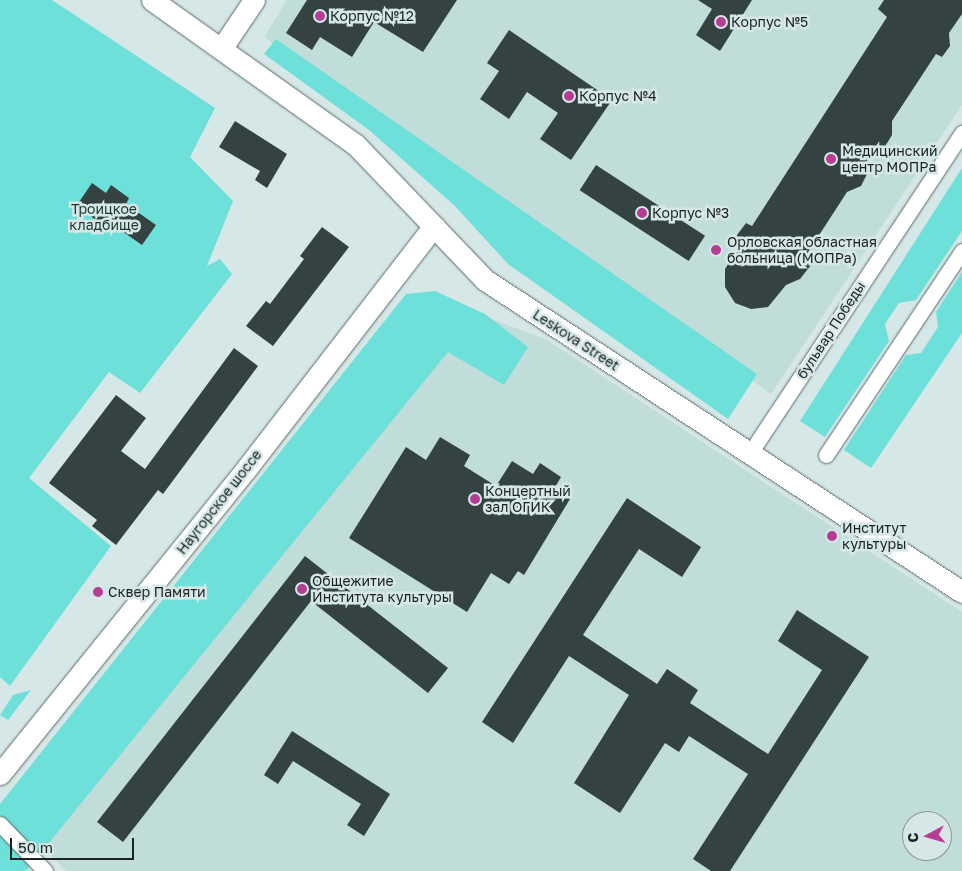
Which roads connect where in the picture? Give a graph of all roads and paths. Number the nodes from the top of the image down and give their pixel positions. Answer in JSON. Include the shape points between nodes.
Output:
{"nodes":[{"id":1,"x":152,"y":0,"type":"edge"},
{"id":2,"x":254,"y":0,"type":"edge"},
{"id":3,"x":222,"y":49,"type":"junction"},
{"id":4,"x":962,"y":133,"type":"edge"},
{"id":5,"x":434,"y":226,"type":"junction"},
{"id":6,"x":962,"y":251,"type":"edge"},
{"id":7,"x":750,"y":453,"type":"junction"},
{"id":8,"x":826,"y":455,"type":"dead end"},
{"id":9,"x":962,"y":592,"type":"edge"},
{"id":10,"x":0,"y":774,"type":"edge"},
{"id":11,"x":0,"y":824,"type":"edge"},
{"id":12,"x":45,"y":871,"type":"edge"}],
"edges":[{"from":1,"to":3,"type":"main road","name":"Leskova Street"},
{"from":2,"to":3,"type":"main road"},
{"from":3,"to":5,"type":"main road","name":"Leskova Street","via":[[356,145]]},
{"from":4,"to":7,"type":"street","name":"бульвар Победы"},
{"from":5,"to":7,"type":"main road","name":"Leskova Street","via":[[485,280]]},
{"from":5,"to":10,"type":"main road","name":"Наугорское шоссе","via":[[234,485]]},
{"from":6,"to":8,"type":"street"},
{"from":7,"to":9,"type":"main road","name":"Leskova Street"},
{"from":11,"to":12,"type":"street"}]}
